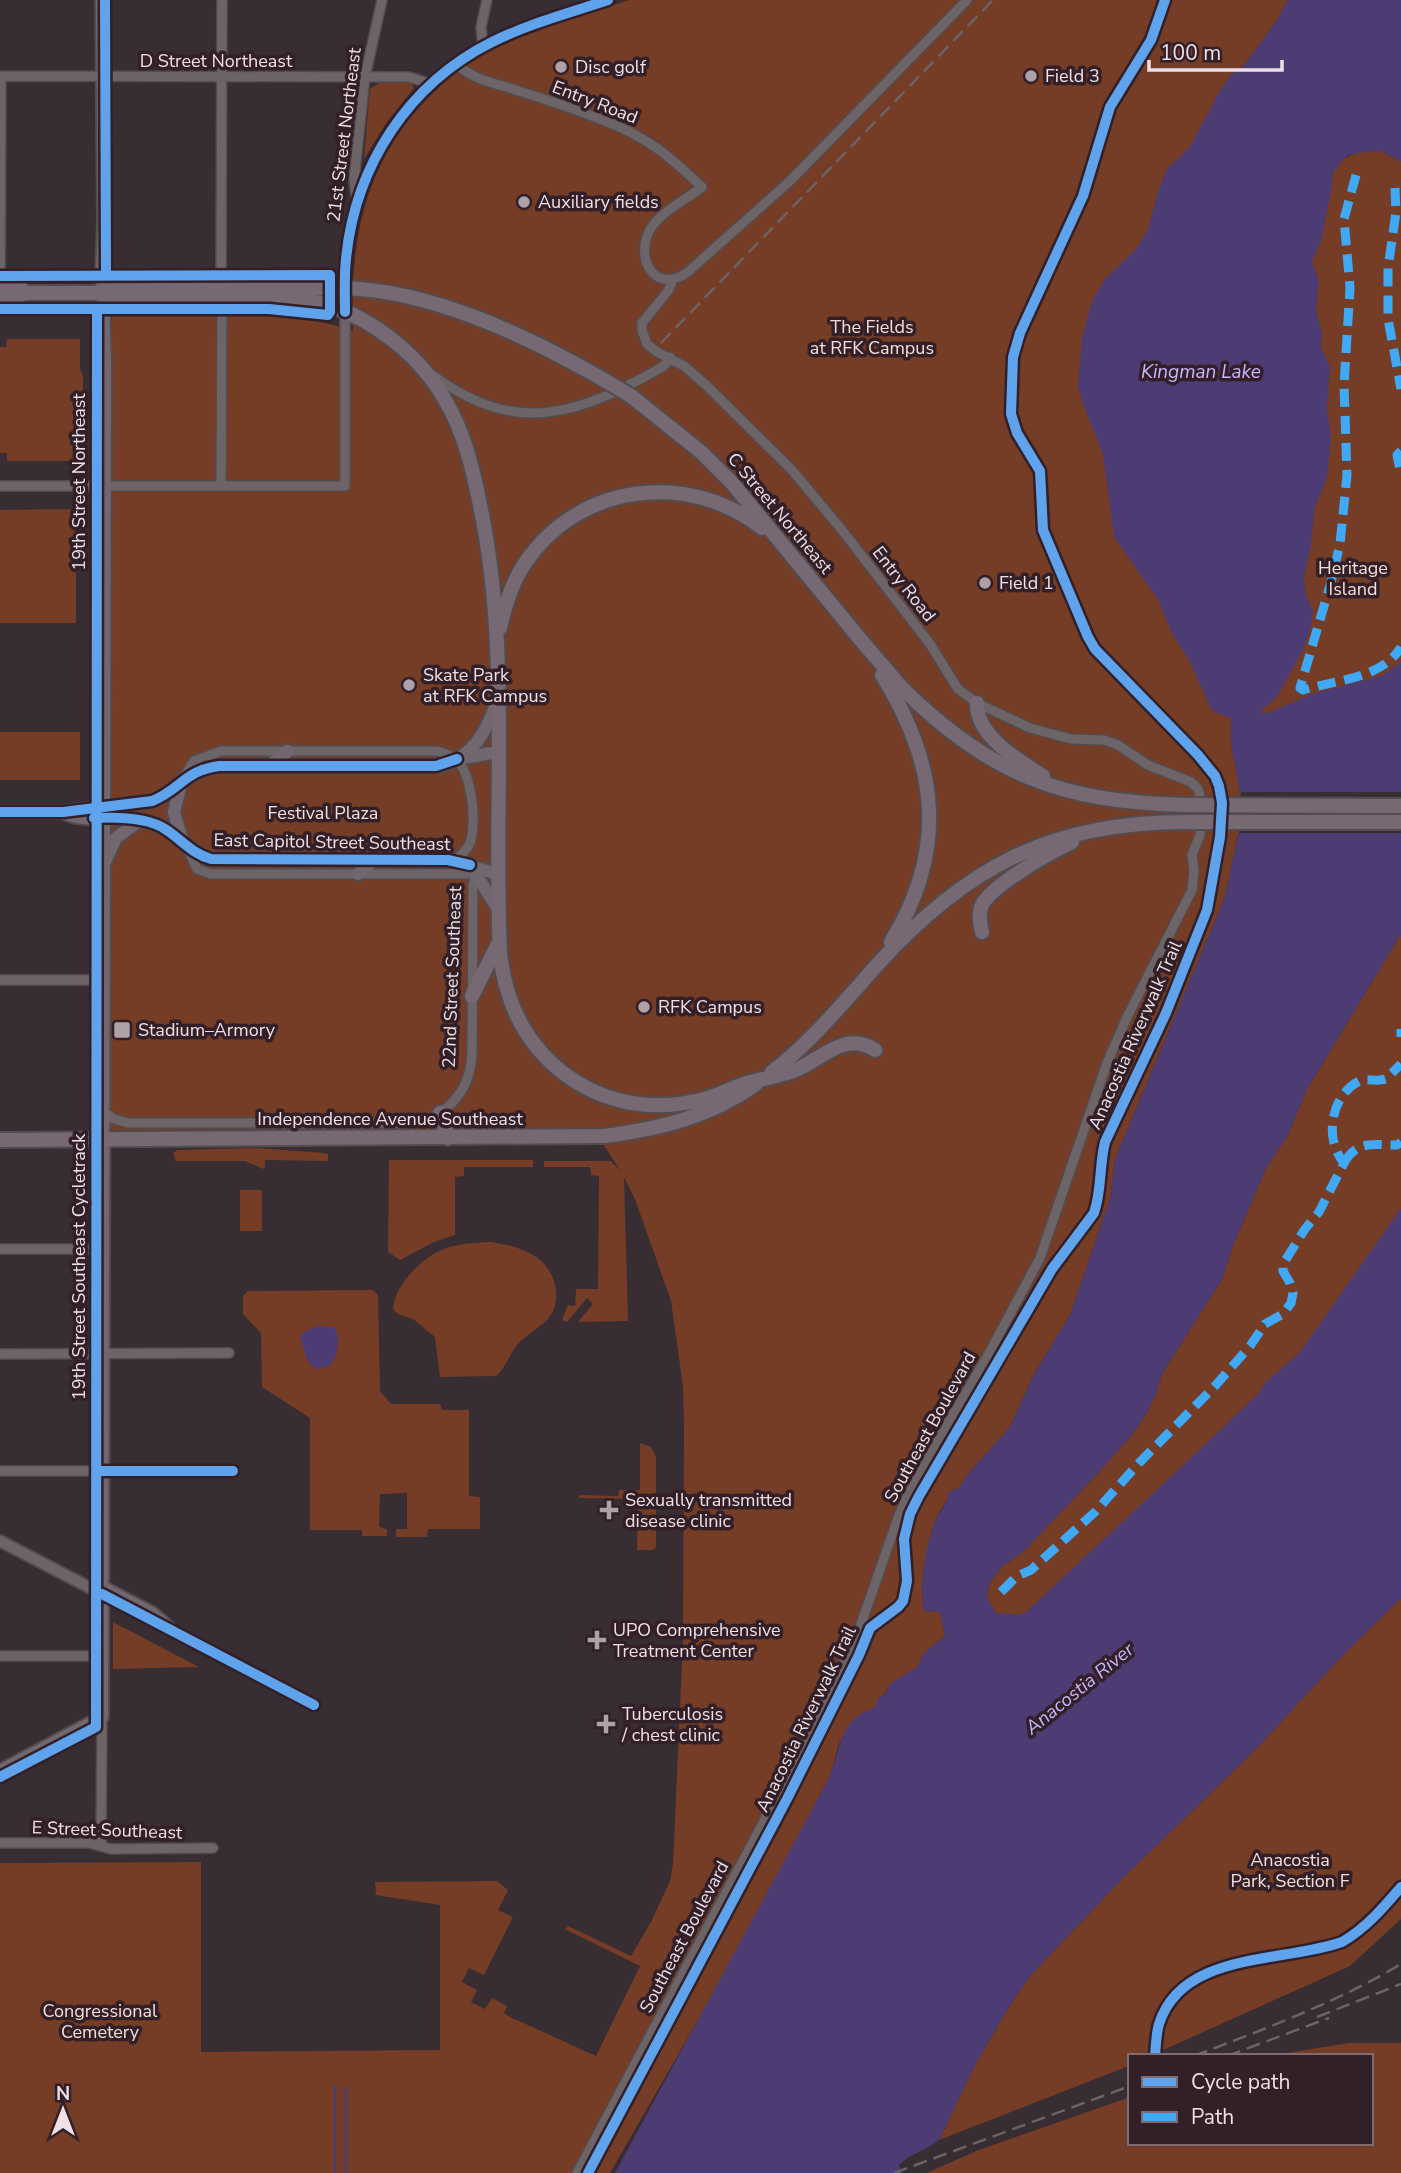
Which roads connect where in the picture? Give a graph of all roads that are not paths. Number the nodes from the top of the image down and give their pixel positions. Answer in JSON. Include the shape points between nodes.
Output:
{"nodes":[{"id":1,"x":102,"y":0,"type":"edge"},
{"id":2,"x":222,"y":0,"type":"edge"},
{"id":3,"x":382,"y":0,"type":"edge"},
{"id":4,"x":487,"y":0,"type":"edge"},
{"id":5,"x":608,"y":0,"type":"edge"},
{"id":6,"x":967,"y":0,"type":"edge"},
{"id":7,"x":596,"y":2,"type":"edge"},
{"id":8,"x":483,"y":47,"type":"junction"},
{"id":9,"x":456,"y":64,"type":"junction"},
{"id":10,"x":1,"y":76,"type":"edge"},
{"id":11,"x":365,"y":76,"type":"junction"},
{"id":12,"x":102,"y":77,"type":"junction"},
{"id":13,"x":222,"y":77,"type":"junction"},
{"id":14,"x":431,"y":84,"type":"junction"},
{"id":15,"x":357,"y":202,"type":"junction"},
{"id":16,"x":673,"y":280,"type":"junction"},
{"id":17,"x":0,"y":288,"type":"edge"},
{"id":18,"x":345,"y":288,"type":"junction"},
{"id":19,"x":24,"y":293,"type":"junction"},
{"id":20,"x":103,"y":293,"type":"junction"},
{"id":21,"x":221,"y":294,"type":"junction"},
{"id":22,"x":0,"y":299,"type":"edge"},
{"id":23,"x":345,"y":312,"type":"junction"},
{"id":24,"x":670,"y":357,"type":"junction"},
{"id":25,"x":421,"y":367,"type":"junction"},
{"id":26,"x":0,"y":486,"type":"edge"},
{"id":27,"x":103,"y":486,"type":"junction"},
{"id":28,"x":221,"y":486,"type":"junction"},
{"id":29,"x":769,"y":531,"type":"junction"},
{"id":30,"x":520,"y":571,"type":"junction"},
{"id":31,"x":494,"y":594,"type":"junction"},
{"id":32,"x":860,"y":639,"type":"junction"},
{"id":33,"x":496,"y":643,"type":"junction"},
{"id":34,"x":497,"y":701,"type":"junction"},
{"id":35,"x":977,"y":703,"type":"junction"},
{"id":36,"x":288,"y":751,"type":"junction"},
{"id":37,"x":498,"y":752,"type":"junction"},
{"id":38,"x":457,"y":759,"type":"junction"},
{"id":39,"x":269,"y":766,"type":"junction"},
{"id":40,"x":182,"y":780,"type":"junction"},
{"id":41,"x":1083,"y":795,"type":"junction"},
{"id":42,"x":1401,"y":806,"type":"edge"},
{"id":43,"x":0,"y":812,"type":"edge"},
{"id":44,"x":103,"y":812,"type":"junction"},
{"id":45,"x":139,"y":821,"type":"junction"},
{"id":46,"x":1401,"y":822,"type":"edge"},
{"id":47,"x":1116,"y":825,"type":"junction"},
{"id":48,"x":1200,"y":835,"type":"joint"},
{"id":49,"x":185,"y":845,"type":"junction"},
{"id":50,"x":374,"y":860,"type":"junction"},
{"id":51,"x":454,"y":861,"type":"junction"},
{"id":52,"x":102,"y":868,"type":"junction"},
{"id":53,"x":473,"y":870,"type":"junction"},
{"id":54,"x":358,"y":874,"type":"junction"},
{"id":55,"x":498,"y":874,"type":"junction"},
{"id":56,"x":498,"y":909,"type":"junction"},
{"id":57,"x":982,"y":932,"type":"dead end"},
{"id":58,"x":499,"y":943,"type":"junction"},
{"id":59,"x":875,"y":967,"type":"junction"},
{"id":60,"x":0,"y":980,"type":"edge"},
{"id":61,"x":102,"y":980,"type":"junction"},
{"id":62,"x":472,"y":996,"type":"junction"},
{"id":63,"x":875,"y":1050,"type":"dead end"},
{"id":64,"x":767,"y":1076,"type":"junction"},
{"id":65,"x":718,"y":1101,"type":"junction"},
{"id":66,"x":103,"y":1111,"type":"junction"},
{"id":67,"x":440,"y":1113,"type":"junction"},
{"id":68,"x":356,"y":1130,"type":"junction"},
{"id":69,"x":240,"y":1131,"type":"junction"},
{"id":70,"x":448,"y":1138,"type":"junction"},
{"id":71,"x":0,"y":1140,"type":"edge"},
{"id":72,"x":103,"y":1140,"type":"junction"},
{"id":73,"x":103,"y":1249,"type":"junction"},
{"id":74,"x":0,"y":1250,"type":"edge"},
{"id":75,"x":102,"y":1353,"type":"junction"},
{"id":76,"x":229,"y":1353,"type":"dead end"},
{"id":77,"x":0,"y":1354,"type":"edge"},
{"id":78,"x":0,"y":1471,"type":"edge"},
{"id":79,"x":102,"y":1471,"type":"junction"},
{"id":80,"x":233,"y":1471,"type":"dead end"},
{"id":81,"x":0,"y":1541,"type":"edge"},
{"id":82,"x":102,"y":1591,"type":"junction"},
{"id":83,"x":169,"y":1628,"type":"joint"},
{"id":84,"x":0,"y":1656,"type":"edge"},
{"id":85,"x":102,"y":1656,"type":"junction"},
{"id":86,"x":314,"y":1705,"type":"dead end"},
{"id":87,"x":102,"y":1717,"type":"junction"},
{"id":88,"x":0,"y":1771,"type":"edge"},
{"id":89,"x":0,"y":1843,"type":"edge"},
{"id":90,"x":101,"y":1846,"type":"junction"},
{"id":91,"x":213,"y":1848,"type":"dead end"},
{"id":92,"x":576,"y":2173,"type":"edge"}],
"edges":[{"from":1,"to":12,"type":"main road","name":"19th Street Northeast"},
{"from":2,"to":13,"type":"street"},
{"from":3,"to":11,"type":"street","name":"21st Street Northeast"},
{"from":4,"to":8,"type":"street","via":[[481,27]]},
{"from":5,"to":7,"type":"street"},
{"from":6,"to":16,"type":"street","name":"Entry Road","via":[[790,181]]},
{"from":7,"to":8,"type":"street"},
{"from":8,"to":9,"type":"street"},
{"from":9,"to":14,"type":"street"},
{"from":9,"to":16,"type":"street","name":"Entry Road","via":[[478,79],[639,136],[657,146],[702,187],[656,222],[647,238],[649,269],[662,279]]},
{"from":10,"to":12,"type":"street","name":"D Street Northeast"},
{"from":10,"to":17,"type":"street"},
{"from":11,"to":13,"type":"street","name":"D Street Northeast"},
{"from":11,"to":14,"type":"street","name":"D Street Northeast","via":[[413,77]]},
{"from":11,"to":15,"type":"street","name":"21st Street Northeast","via":[[354,180]]},
{"from":12,"to":13,"type":"street","name":"D Street Northeast"},
{"from":12,"to":20,"type":"main road","name":"19th Street Northeast"},
{"from":13,"to":21,"type":"street"},
{"from":14,"to":15,"type":"street","via":[[383,142]]},
{"from":15,"to":18,"type":"street","name":"21st Street Northeast"},
{"from":16,"to":24,"type":"street","name":"Entry Road","via":[[642,323],[648,344]]},
{"from":17,"to":19,"type":"main road","name":"C Street Northeast","via":[[20,288]]},
{"from":18,"to":21,"type":"main road","name":"C Street Northeast"},
{"from":18,"to":23,"type":"street","name":"21st Street Northeast"},
{"from":18,"to":29,"type":"main road","name":"C Street Northeast","bridge":true,"via":[[397,296],[477,318],[599,377],[631,396],[701,452]]},
{"from":19,"to":20,"type":"main road","name":"C Street Northeast"},
{"from":19,"to":22,"type":"main road","name":"C Street Northeast"},
{"from":20,"to":21,"type":"main road","name":"C Street Northeast","via":[[115,288]]},
{"from":20,"to":27,"type":"main road","name":"19th Street Northeast"},
{"from":21,"to":23,"type":"main road","name":"C Street Northeast","via":[[312,302]]},
{"from":21,"to":28,"type":"street"},
{"from":23,"to":25,"type":"main road","name":"C Street Northeast","via":[[400,346]]},
{"from":23,"to":28,"type":"street","name":"21st Street Northeast","via":[[345,486]]},
{"from":24,"to":25,"type":"street","via":[[664,366],[599,401],[566,411],[531,414],[499,410],[458,394]]},
{"from":24,"to":35,"type":"street","name":"Entry Road","via":[[706,384],[781,457],[930,644],[958,689]]},
{"from":25,"to":31,"type":"main road","name":"C Street Northeast","via":[[450,409],[468,456]]},
{"from":26,"to":27,"type":"street"},
{"from":27,"to":28,"type":"street"},
{"from":27,"to":44,"type":"main road","name":"19th Street Northeast"},
{"from":29,"to":30,"type":"main road","via":[[717,501],[686,493],[635,493],[584,509],[553,531]]},
{"from":29,"to":32,"type":"main road","name":"C Street Northeast"},
{"from":30,"to":31,"type":"main road"},
{"from":30,"to":33,"type":"main road"},
{"from":31,"to":33,"type":"main road","name":"C Street Northeast"},
{"from":32,"to":41,"type":"main road","name":"C Street Northeast","via":[[902,688],[958,739],[1020,774]]},
{"from":32,"to":59,"type":"main road","via":[[912,729],[925,769],[929,802],[921,873],[903,921]]},
{"from":33,"to":34,"type":"main road"},
{"from":34,"to":37,"type":"main road"},
{"from":34,"to":38,"type":"main road","via":[[484,735]]},
{"from":35,"to":41,"type":"main road","via":[[984,728],[1003,747],[1049,780]]},
{"from":35,"to":48,"type":"street","name":"Entry Road","via":[[1051,735],[1118,744],[1148,765],[1191,782],[1201,800]]},
{"from":36,"to":38,"type":"street","via":[[432,750]]},
{"from":36,"to":39,"type":"main road"},
{"from":36,"to":40,"type":"street","via":[[214,753],[194,761]]},
{"from":37,"to":38,"type":"main road"},
{"from":37,"to":55,"type":"main road"},
{"from":38,"to":39,"type":"main road","via":[[436,766]]},
{"from":38,"to":51,"type":"street","name":"22nd Street Southeast","via":[[471,789],[472,814],[470,843]]},
{"from":39,"to":40,"type":"main road","via":[[212,767]]},
{"from":40,"to":44,"type":"main road","via":[[152,801]]},
{"from":40,"to":49,"type":"main road","via":[[174,812]]},
{"from":41,"to":42,"type":"main road","name":"C Street Northeast","bridge":true,"via":[[1184,805]]},
{"from":43,"to":44,"type":"main road","via":[[84,808]]},
{"from":44,"to":45,"type":"main road","name":"East Capitol Street Southeast"},
{"from":44,"to":52,"type":"main road","name":"19th Street Northeast"},
{"from":45,"to":49,"type":"main road","name":"East Capitol Street Southeast","via":[[163,827]]},
{"from":45,"to":52,"type":"main road","via":[[116,838]]},
{"from":46,"to":47,"type":"main road","name":"Independence Avenue Southeast","bridge":true},
{"from":47,"to":57,"type":"main road","via":[[1082,836],[1022,870],[981,907]]},
{"from":47,"to":59,"type":"main road","name":"Independence Avenue Southeast","via":[[1061,838],[995,866],[938,905]]},
{"from":48,"to":92,"type":"street","name":"Southeast Boulevard","via":[[1192,855],[1192,890],[1107,1063],[1040,1258],[915,1479],[860,1627],[813,1729]]},
{"from":49,"to":50,"type":"main road","name":"East Capitol Street Southeast","via":[[198,855],[217,860]]},
{"from":49,"to":54,"type":"street","name":"East Capitol Street Southeast","via":[[197,869],[211,874]]},
{"from":50,"to":51,"type":"main road","name":"East Capitol Street Southeast"},
{"from":50,"to":54,"type":"main road"},
{"from":51,"to":53,"type":"main road","name":"East Capitol Street Southeast"},
{"from":52,"to":61,"type":"main road","name":"19th Street Northeast"},
{"from":53,"to":54,"type":"street","name":"East Capitol Street Southeast"},
{"from":53,"to":55,"type":"main road"},
{"from":53,"to":56,"type":"main road"},
{"from":53,"to":62,"type":"street","name":"22nd Street Southeast"},
{"from":55,"to":56,"type":"main road"},
{"from":56,"to":58,"type":"main road"},
{"from":58,"to":62,"type":"main road"},
{"from":58,"to":65,"type":"main road","name":"Independence Avenue Southeast","via":[[507,993],[519,1022],[558,1069],[608,1097],[630,1103],[670,1106]]},
{"from":59,"to":64,"type":"main road","name":"Independence Avenue Southeast","via":[[812,1038]]},
{"from":60,"to":61,"type":"street"},
{"from":61,"to":66,"type":"main road","name":"19th Street Northeast"},
{"from":62,"to":67,"type":"street","name":"22nd Street Southeast","via":[[469,1076],[459,1096]]},
{"from":63,"to":64,"type":"main road","via":[[847,1043],[798,1069]]},
{"from":64,"to":65,"type":"main road","name":"Independence Avenue Southeast"},
{"from":65,"to":70,"type":"main road","name":"Independence Avenue Southeast","via":[[664,1126],[604,1136]]},
{"from":66,"to":69,"type":"street","name":"Independence Avenue Southeast","via":[[128,1123]]},
{"from":66,"to":72,"type":"main road","name":"19th Street Northeast"},
{"from":67,"to":68,"type":"street","name":"Independence Avenue Southeast","via":[[414,1122]]},
{"from":67,"to":70,"type":"main road"},
{"from":68,"to":69,"type":"main road","name":"Independence Avenue Southeast"},
{"from":68,"to":70,"type":"main road","name":"Independence Avenue Southeast"},
{"from":69,"to":72,"type":"main road","name":"Independence Avenue Southeast"},
{"from":71,"to":72,"type":"main road","name":"Independence Avenue Southeast"},
{"from":72,"to":73,"type":"main road","name":"19th Street Northeast"},
{"from":73,"to":74,"type":"street"},
{"from":73,"to":75,"type":"main road","name":"19th Street Northeast"},
{"from":75,"to":76,"type":"street"},
{"from":75,"to":77,"type":"street"},
{"from":75,"to":79,"type":"main road","name":"19th Street Northeast"},
{"from":78,"to":79,"type":"street"},
{"from":79,"to":80,"type":"street"},
{"from":79,"to":82,"type":"main road","name":"19th Street Northeast"},
{"from":81,"to":82,"type":"street"},
{"from":82,"to":83,"type":"main road","via":[[152,1613]]},
{"from":82,"to":85,"type":"main road","name":"19th Street Northeast"},
{"from":83,"to":86,"type":"street"},
{"from":84,"to":85,"type":"street"},
{"from":85,"to":87,"type":"main road","name":"19th Street Northeast"},
{"from":87,"to":88,"type":"main road"},
{"from":87,"to":90,"type":"street"},
{"from":89,"to":90,"type":"street","name":"E Street Southeast"},
{"from":90,"to":91,"type":"street","name":"E Street Southeast"}]}
